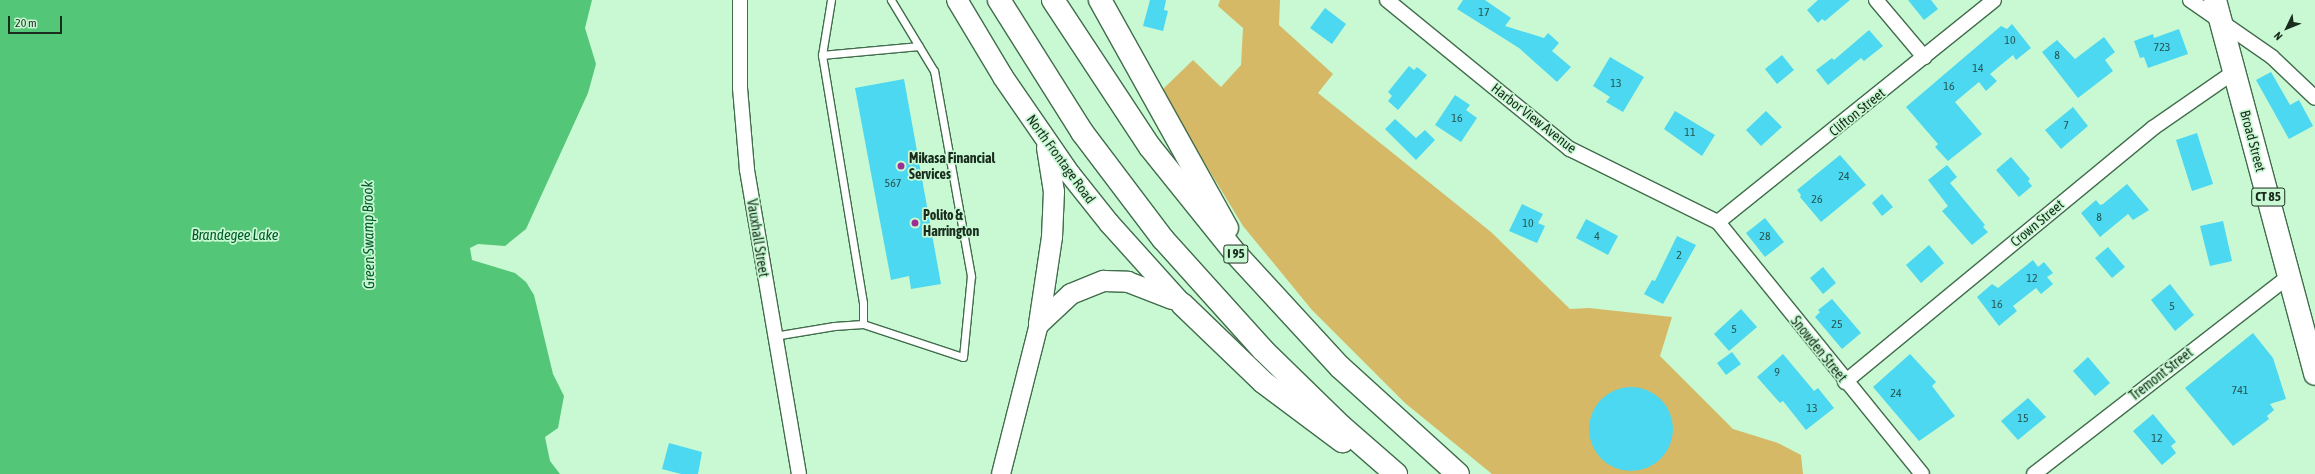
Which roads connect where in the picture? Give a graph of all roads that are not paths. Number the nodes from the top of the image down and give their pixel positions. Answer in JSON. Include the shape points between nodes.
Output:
{"nodes":[{"id":1,"x":740,"y":0,"type":"edge"},
{"id":2,"x":831,"y":0,"type":"edge"},
{"id":3,"x":891,"y":0,"type":"edge"},
{"id":4,"x":957,"y":0,"type":"edge"},
{"id":5,"x":999,"y":0,"type":"edge"},
{"id":6,"x":1053,"y":0,"type":"edge"},
{"id":7,"x":1100,"y":0,"type":"edge"},
{"id":8,"x":1387,"y":0,"type":"edge"},
{"id":9,"x":1876,"y":0,"type":"edge"},
{"id":10,"x":1994,"y":0,"type":"edge"},
{"id":11,"x":2190,"y":0,"type":"edge"},
{"id":12,"x":2217,"y":10,"type":"edge"},
{"id":13,"x":919,"y":46,"type":"junction"},
{"id":14,"x":822,"y":55,"type":"junction"},
{"id":15,"x":1924,"y":58,"type":"junction"},
{"id":16,"x":2234,"y":72,"type":"junction"},
{"id":17,"x":2315,"y":98,"type":"edge"},
{"id":18,"x":1044,"y":138,"type":"junction"},
{"id":19,"x":1718,"y":222,"type":"junction"},
{"id":20,"x":1251,"y":271,"type":"junction"},
{"id":21,"x":2289,"y":276,"type":"junction"},
{"id":22,"x":1182,"y":304,"type":"junction"},
{"id":23,"x":863,"y":324,"type":"junction"},
{"id":24,"x":1039,"y":324,"type":"junction"},
{"id":25,"x":774,"y":336,"type":"junction"},
{"id":26,"x":2315,"y":374,"type":"edge"},
{"id":27,"x":1845,"y":382,"type":"junction"},
{"id":28,"x":1390,"y":469,"type":"edge"},
{"id":29,"x":799,"y":474,"type":"edge"},
{"id":30,"x":1001,"y":474,"type":"edge"},
{"id":31,"x":1458,"y":474,"type":"edge"},
{"id":32,"x":1922,"y":474,"type":"edge"},
{"id":33,"x":2034,"y":474,"type":"edge"}],
"edges":[{"from":1,"to":25,"type":"street","name":"Vauxhall Street","via":[[739,63],[743,134]]},
{"from":2,"to":14,"type":"lane"},
{"from":3,"to":13,"type":"lane"},
{"from":4,"to":18,"type":"main road","name":"North Frontage Road","via":[[997,68]]},
{"from":5,"to":28,"type":"main road","via":[[1082,132],[1163,239],[1273,360]]},
{"from":6,"to":20,"type":"main road","number":"I 95","via":[[1099,73],[1154,152]]},
{"from":7,"to":20,"type":"main road"},
{"from":8,"to":19,"type":"street","name":"Harbor View Avenue","via":[[1570,149]]},
{"from":9,"to":15,"type":"street"},
{"from":10,"to":15,"type":"street","name":"Clifton Street"},
{"from":11,"to":12,"type":"street"},
{"from":12,"to":16,"type":"main road","name":"Broad Street","number":"CT 85"},
{"from":12,"to":17,"type":"street"},
{"from":13,"to":14,"type":"lane"},
{"from":13,"to":23,"type":"lane","via":[[934,71],[971,276],[963,357]]},
{"from":14,"to":23,"type":"lane","via":[[863,302]]},
{"from":15,"to":19,"type":"street","name":"Clifton Street"},
{"from":16,"to":21,"type":"main road","name":"Broad Street","number":"CT 85"},
{"from":16,"to":27,"type":"street","name":"Crown Street","via":[[2153,128]]},
{"from":18,"to":22,"type":"main road","name":"North Frontage Road","via":[[1095,206]]},
{"from":18,"to":24,"type":"main road","via":[[1052,164],[1054,192],[1052,237]]},
{"from":19,"to":27,"type":"street","name":"Snowden Street"},
{"from":20,"to":31,"type":"main road","number":"I 95","via":[[1340,367]]},
{"from":21,"to":26,"type":"main road","name":"Broad Street","number":"CT 85"},
{"from":21,"to":33,"type":"street","name":"Tremont Street"},
{"from":22,"to":24,"type":"main road","via":[[1160,292],[1134,284],[1104,281],[1071,294]]},
{"from":22,"to":28,"type":"main road","via":[[1234,356],[1290,404],[1340,440]]},
{"from":23,"to":25,"type":"lane"},
{"from":24,"to":30,"type":"street"},
{"from":25,"to":29,"type":"street","name":"Vauxhall Street"},
{"from":27,"to":32,"type":"street","name":"Snowden Street"}]}
